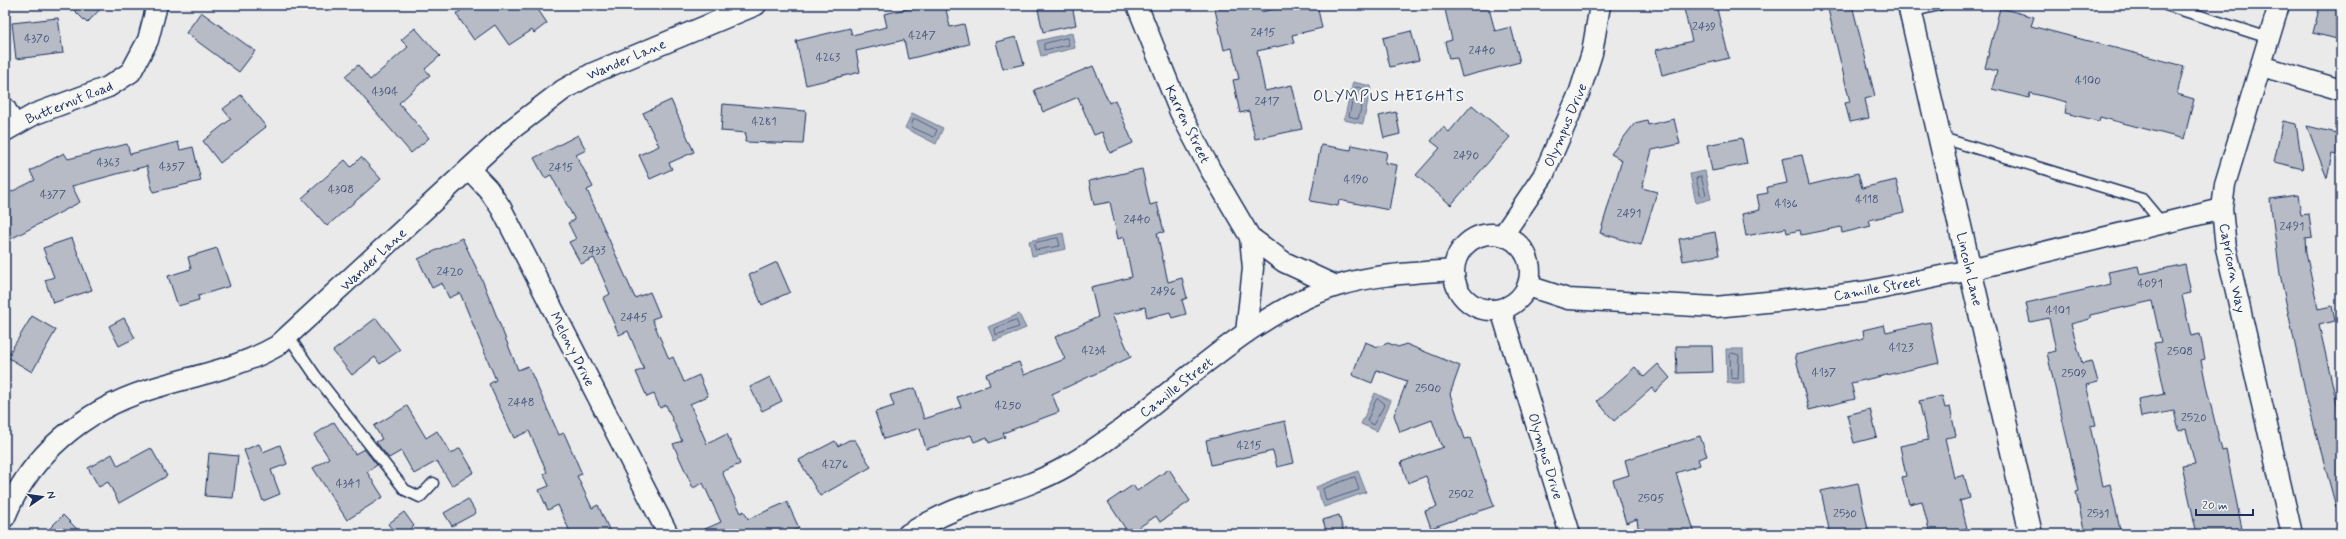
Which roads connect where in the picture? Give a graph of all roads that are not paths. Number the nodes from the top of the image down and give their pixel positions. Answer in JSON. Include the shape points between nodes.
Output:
{"nodes":[{"id":1,"x":157,"y":5,"type":"edge"},
{"id":2,"x":756,"y":5,"type":"edge"},
{"id":3,"x":1137,"y":5,"type":"edge"},
{"id":4,"x":1600,"y":5,"type":"edge"},
{"id":5,"x":1939,"y":5,"type":"edge"},
{"id":6,"x":2166,"y":5,"type":"edge"},
{"id":7,"x":2279,"y":5,"type":"edge"},
{"id":8,"x":1910,"y":8,"type":"edge"},
{"id":9,"x":2269,"y":38,"type":"junction"},
{"id":10,"x":2262,"y":66,"type":"junction"},
{"id":11,"x":2341,"y":90,"type":"edge"},
{"id":12,"x":8,"y":122,"type":"edge"},
{"id":13,"x":1939,"y":137,"type":"junction"},
{"id":14,"x":469,"y":170,"type":"junction"},
{"id":15,"x":2222,"y":209,"type":"junction"},
{"id":16,"x":2162,"y":223,"type":"junction"},
{"id":17,"x":1503,"y":235,"type":"junction"},
{"id":18,"x":1250,"y":237,"type":"junction"},
{"id":19,"x":1454,"y":270,"type":"junction"},
{"id":20,"x":1970,"y":270,"type":"junction"},
{"id":21,"x":1336,"y":286,"type":"junction"},
{"id":22,"x":1528,"y":286,"type":"junction"},
{"id":23,"x":1500,"y":310,"type":"junction"},
{"id":24,"x":1246,"y":333,"type":"junction"},
{"id":25,"x":289,"y":337,"type":"junction"},
{"id":26,"x":433,"y":483,"type":"dead end"},
{"id":27,"x":5,"y":517,"type":"edge"},
{"id":28,"x":668,"y":534,"type":"edge"},
{"id":29,"x":908,"y":534,"type":"edge"},
{"id":30,"x":1570,"y":534,"type":"edge"},
{"id":31,"x":2031,"y":534,"type":"edge"},
{"id":32,"x":2292,"y":534,"type":"edge"}],
"edges":[{"from":1,"to":12,"type":"street","name":"Butternut Road","via":[[148,40],[131,72],[108,87]]},
{"from":2,"to":14,"type":"street","name":"Wander Lane","via":[[578,81],[512,129]]},
{"from":3,"to":18,"type":"street","name":"Karren Street","via":[[1180,112]]},
{"from":4,"to":17,"type":"street","name":"Olympus Drive","via":[[1592,53],[1580,91],[1559,141],[1536,190]]},
{"from":5,"to":8,"type":"lane"},
{"from":6,"to":9,"type":"lane"},
{"from":7,"to":9,"type":"street","name":"Capricorn Way"},
{"from":8,"to":13,"type":"street","name":"Lincoln Lane"},
{"from":9,"to":10,"type":"street","name":"Capricorn Way"},
{"from":10,"to":11,"type":"street"},
{"from":10,"to":15,"type":"street","name":"Capricorn Way","via":[[2228,171]]},
{"from":13,"to":16,"type":"lane","via":[[2142,199]]},
{"from":13,"to":20,"type":"street","name":"Lincoln Lane"},
{"from":14,"to":25,"type":"street","name":"Wander Lane"},
{"from":14,"to":28,"type":"street","name":"Melony Drive","via":[[488,189],[501,208]]},
{"from":15,"to":16,"type":"street","name":"Camille Street"},
{"from":15,"to":32,"type":"street","name":"Capricorn Way","via":[[2226,248]]},
{"from":16,"to":20,"type":"street","name":"Camille Street"},
{"from":17,"to":19,"type":"street","via":[[1492,233],[1470,240],[1458,254]]},
{"from":17,"to":22,"type":"street","via":[[1519,245],[1529,261]]},
{"from":18,"to":21,"type":"street","name":"Karren Street","via":[[1284,262]]},
{"from":18,"to":24,"type":"street","name":"Karren Street","via":[[1252,275]]},
{"from":19,"to":21,"type":"street","name":"Camille Street","via":[[1406,273]]},
{"from":19,"to":23,"type":"street","via":[[1455,282],[1460,293],[1468,301],[1478,308]]},
{"from":20,"to":22,"type":"street","name":"Camille Street","via":[[1869,291],[1715,307],[1568,299]]},
{"from":20,"to":31,"type":"street","name":"Lincoln Lane"},
{"from":21,"to":24,"type":"street","name":"Camille Street","via":[[1288,308]]},
{"from":22,"to":23,"type":"street","via":[[1512,305]]},
{"from":23,"to":30,"type":"street","name":"Olympus Drive"},
{"from":24,"to":29,"type":"street","name":"Camille Street","via":[[1109,439],[1066,467],[954,511]]},
{"from":25,"to":26,"type":"lane","via":[[333,399],[405,490],[420,497]]},
{"from":25,"to":27,"type":"street","name":"Wander Lane","via":[[247,361],[128,397],[83,421],[40,459],[23,482]]}]}
